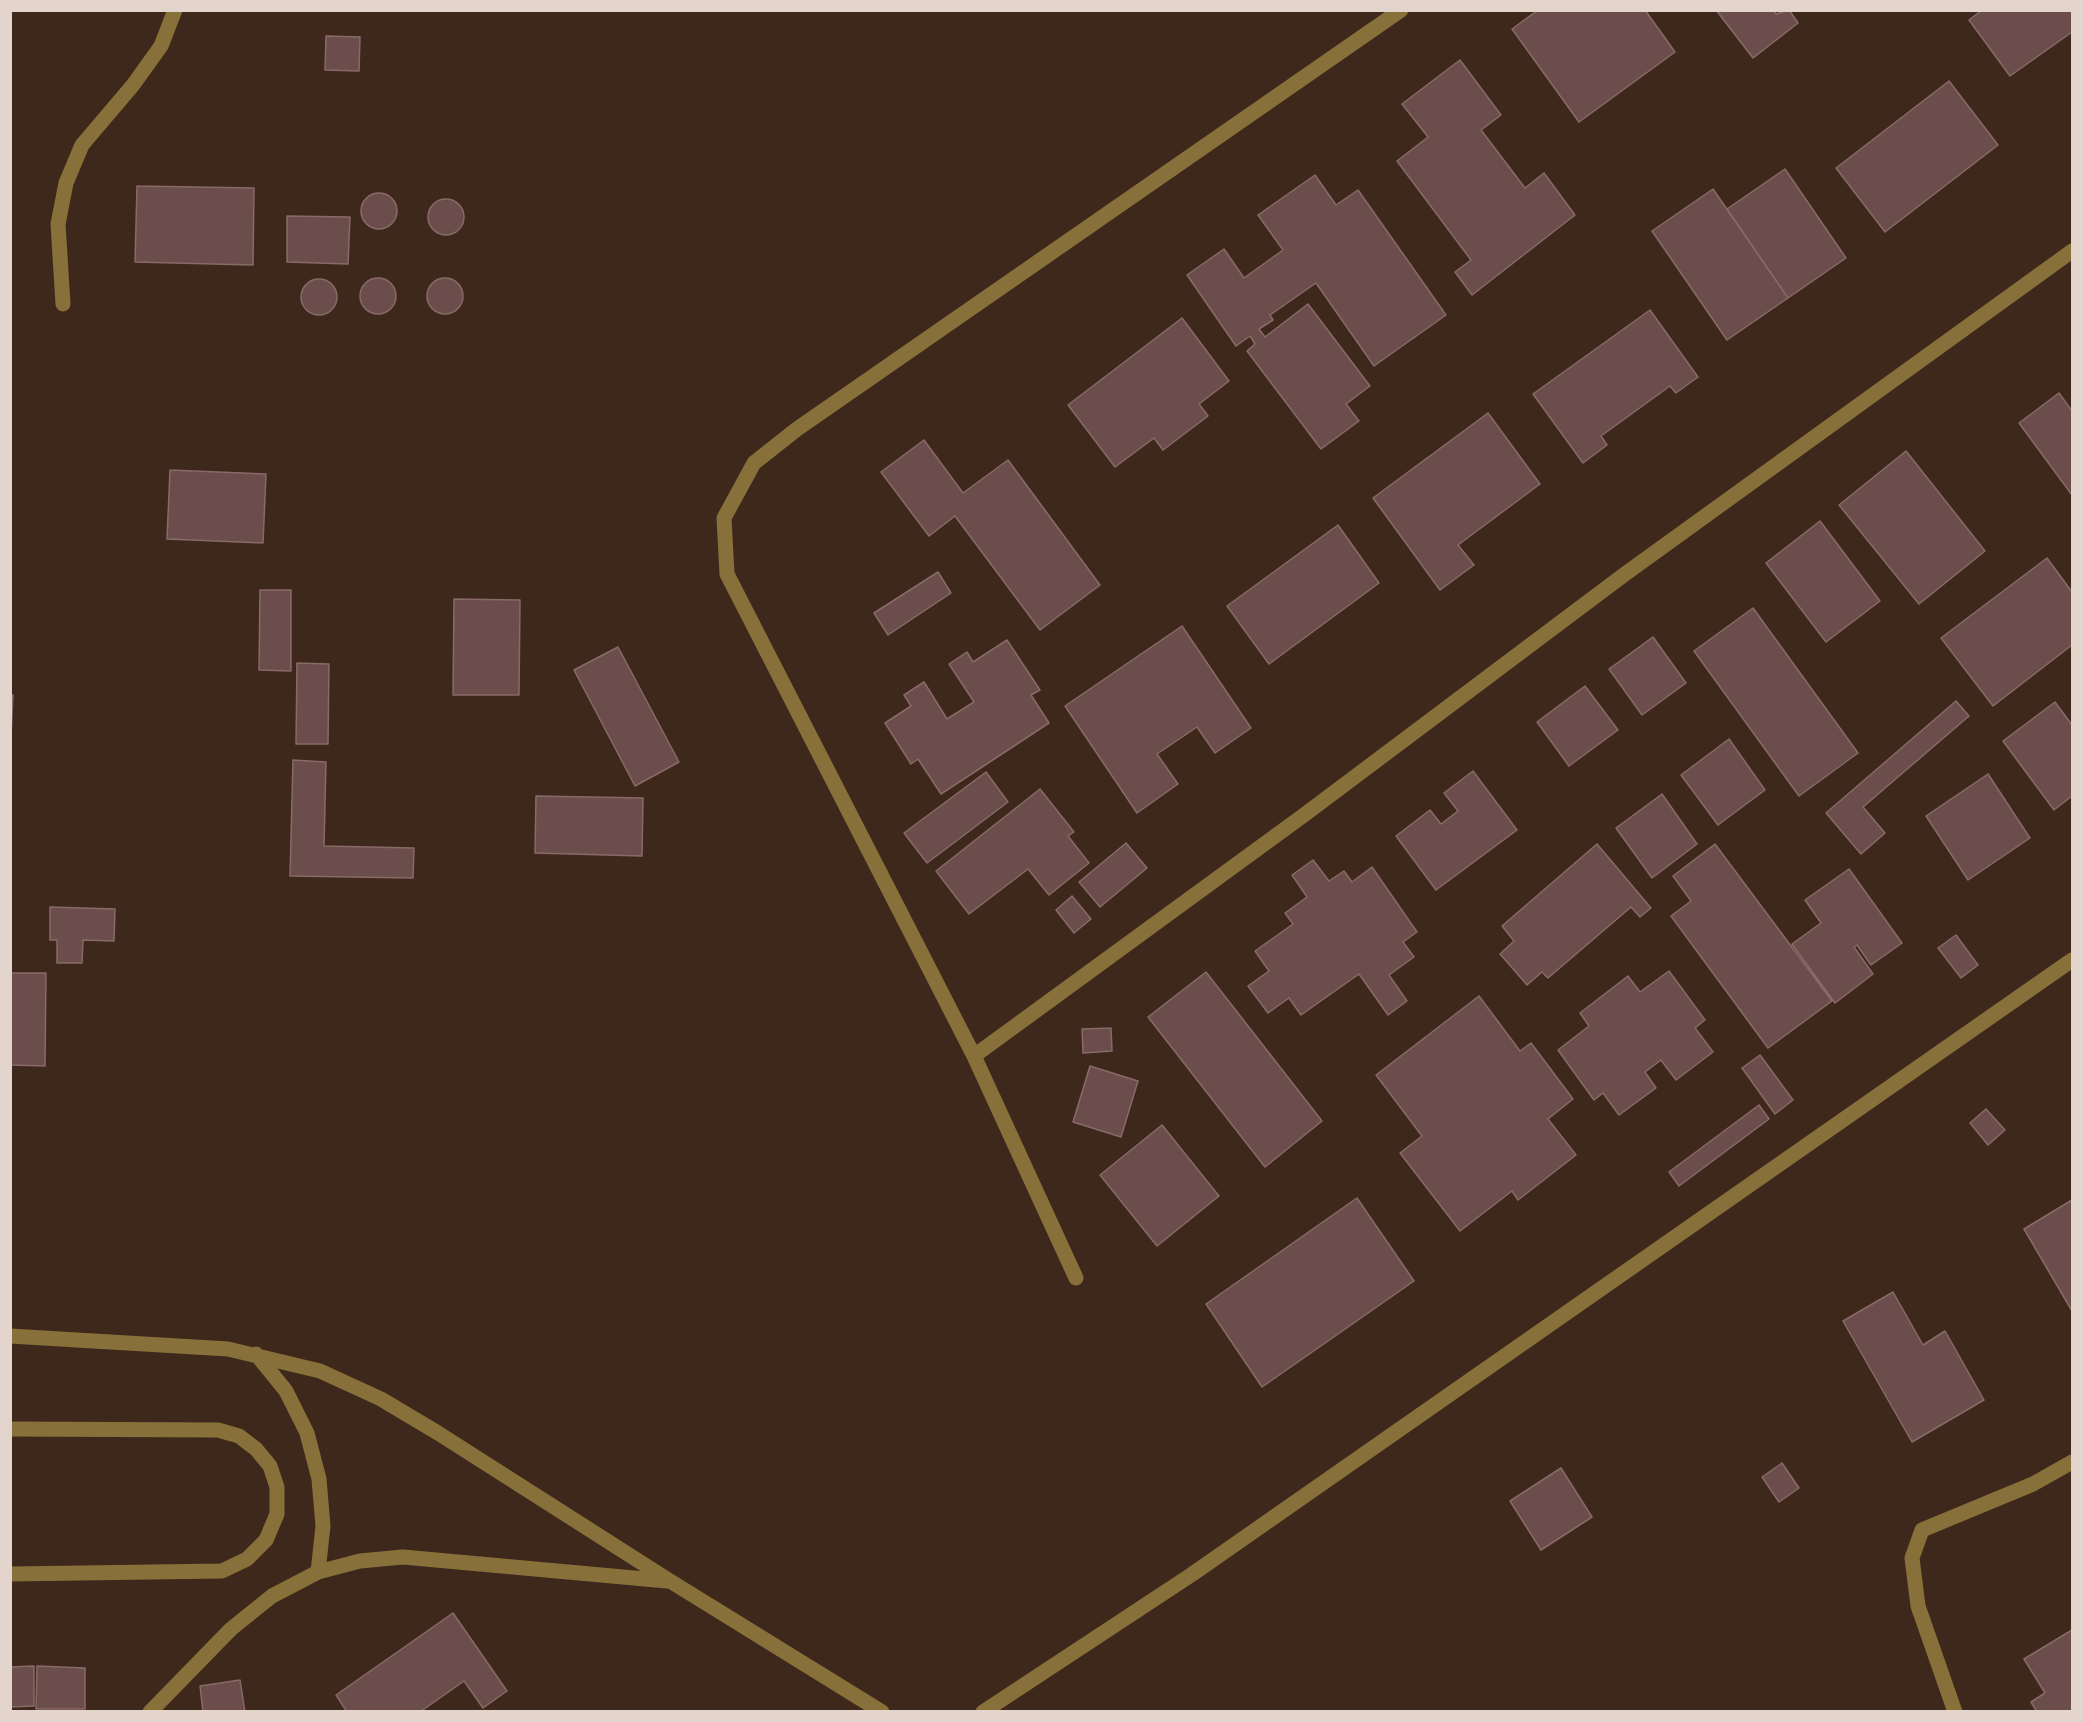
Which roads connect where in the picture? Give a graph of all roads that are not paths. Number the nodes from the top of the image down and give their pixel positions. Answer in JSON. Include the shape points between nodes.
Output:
{"nodes":[{"id":1,"x":175,"y":10,"type":"edge"},
{"id":2,"x":1401,"y":10,"type":"edge"},
{"id":3,"x":2073,"y":251,"type":"edge"},
{"id":4,"x":63,"y":304,"type":"dead end"},
{"id":5,"x":2073,"y":960,"type":"edge"},
{"id":6,"x":974,"y":1056,"type":"junction"},
{"id":7,"x":1076,"y":1278,"type":"dead end"},
{"id":8,"x":10,"y":1336,"type":"edge"},
{"id":9,"x":256,"y":1353,"type":"junction"},
{"id":10,"x":10,"y":1429,"type":"edge"},
{"id":11,"x":2073,"y":1462,"type":"edge"},
{"id":12,"x":318,"y":1572,"type":"junction"},
{"id":13,"x":10,"y":1574,"type":"edge"},
{"id":14,"x":670,"y":1581,"type":"junction"},
{"id":15,"x":150,"y":1712,"type":"edge"},
{"id":16,"x":882,"y":1712,"type":"edge"},
{"id":17,"x":983,"y":1712,"type":"edge"},
{"id":18,"x":1955,"y":1712,"type":"edge"}],
"edges":[{"from":1,"to":4,"type":"street","via":[[161,46],[82,145],[66,183],[58,224]]},
{"from":2,"to":6,"type":"street","via":[[797,429],[754,463],[724,518],[727,574]]},
{"from":3,"to":6,"type":"street","via":[[1625,574]]},
{"from":5,"to":17,"type":"street","via":[[1191,1575]]},
{"from":6,"to":7,"type":"street"},
{"from":8,"to":9,"type":"street","via":[[203,1346]]},
{"from":9,"to":12,"type":"street","via":[[286,1391],[307,1433],[320,1479],[323,1526]]},
{"from":9,"to":14,"type":"street","via":[[320,1371],[381,1399]]},
{"from":10,"to":13,"type":"street","via":[[218,1430],[239,1436],[256,1449],[270,1466],[277,1487],[277,1514],[266,1540],[247,1559],[222,1571]]},
{"from":11,"to":18,"type":"street","via":[[2033,1484],[1922,1530],[1912,1558],[1918,1606]]},
{"from":12,"to":14,"type":"street","via":[[360,1561],[404,1557]]},
{"from":12,"to":15,"type":"street","via":[[272,1596],[231,1629]]},
{"from":14,"to":16,"type":"street"}]}
